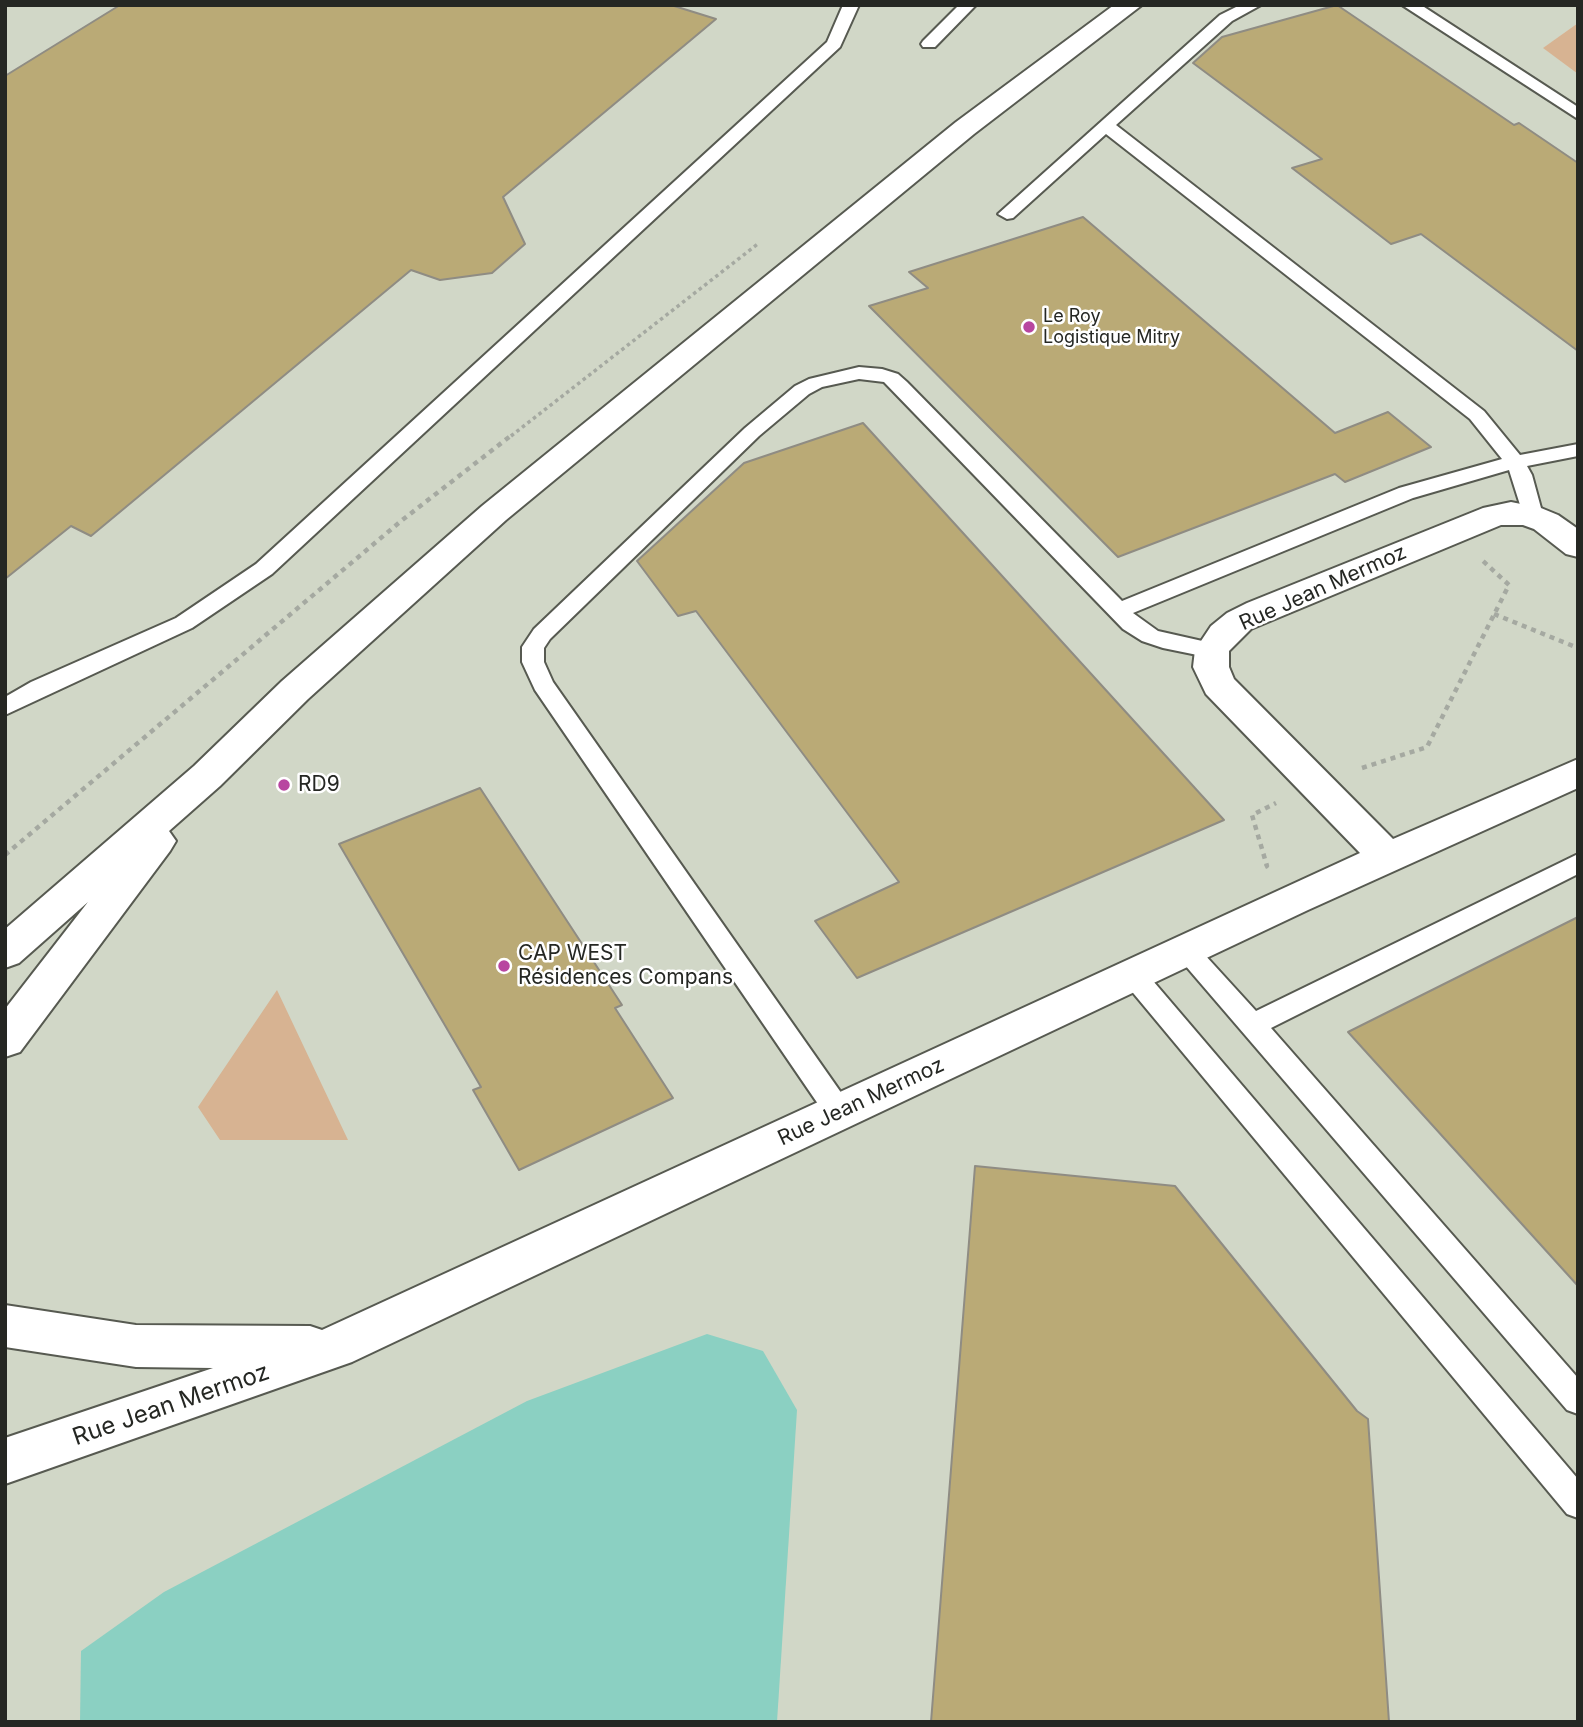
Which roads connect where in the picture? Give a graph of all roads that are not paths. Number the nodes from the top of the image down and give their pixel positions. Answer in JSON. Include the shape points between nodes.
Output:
{"nodes":[{"id":1,"x":851,"y":5,"type":"edge"},
{"id":2,"x":968,"y":5,"type":"edge"},
{"id":3,"x":1130,"y":5,"type":"edge"},
{"id":4,"x":1253,"y":5,"type":"edge"},
{"id":5,"x":1410,"y":5,"type":"edge"},
{"id":6,"x":1077,"y":14,"type":"dead end"},
{"id":7,"x":929,"y":44,"type":"dead end"},
{"id":8,"x":1578,"y":114,"type":"edge"},
{"id":9,"x":1106,"y":125,"type":"junction"},
{"id":10,"x":965,"y":128,"type":"junction"},
{"id":11,"x":1007,"y":214,"type":"dead end"},
{"id":12,"x":1578,"y":450,"type":"edge"},
{"id":13,"x":1515,"y":463,"type":"junction"},
{"id":14,"x":1529,"y":515,"type":"junction"},
{"id":15,"x":1578,"y":546,"type":"edge"},
{"id":16,"x":1118,"y":611,"type":"junction"},
{"id":17,"x":1212,"y":650,"type":"junction"},
{"id":18,"x":5,"y":707,"type":"edge"},
{"id":19,"x":1578,"y":772,"type":"edge"},
{"id":20,"x":207,"y":776,"type":"junction"},
{"id":21,"x":1386,"y":856,"type":"junction"},
{"id":22,"x":1578,"y":863,"type":"edge"},
{"id":23,"x":1185,"y":950,"type":"junction"},
{"id":24,"x":5,"y":952,"type":"edge"},
{"id":25,"x":1133,"y":975,"type":"junction"},
{"id":26,"x":1253,"y":1025,"type":"junction"},
{"id":27,"x":5,"y":1040,"type":"edge"},
{"id":28,"x":839,"y":1112,"type":"junction"},
{"id":29,"x":5,"y":1326,"type":"edge"},
{"id":30,"x":337,"y":1347,"type":"junction"},
{"id":31,"x":1578,"y":1401,"type":"edge"},
{"id":32,"x":5,"y":1461,"type":"edge"},
{"id":33,"x":1578,"y":1503,"type":"edge"}],
"edges":[{"from":1,"to":18,"type":"lane","via":[[834,44],[264,569],[184,622]]},
{"from":2,"to":7,"type":"lane"},
{"from":3,"to":10,"type":"main road"},
{"from":4,"to":9,"type":"lane","via":[[1226,18]]},
{"from":5,"to":8,"type":"lane"},
{"from":6,"to":10,"type":"main road"},
{"from":9,"to":11,"type":"lane"},
{"from":9,"to":13,"type":"lane","via":[[1478,415]]},
{"from":10,"to":20,"type":"main road","via":[[494,513],[295,690]]},
{"from":12,"to":13,"type":"lane"},
{"from":13,"to":14,"type":"lane","via":[[1531,508]]},
{"from":13,"to":16,"type":"lane","via":[[1406,493]]},
{"from":14,"to":15,"type":"main road","name":"Rue Jean Mermoz"},
{"from":14,"to":17,"type":"main road","name":"Rue Jean Mermoz","via":[[1495,515],[1239,621]]},
{"from":16,"to":17,"type":"lane","via":[[1150,636]]},
{"from":16,"to":28,"type":"lane","via":[[900,386],[891,378],[859,373],[802,390],[752,432],[554,620],[533,647],[533,662],[543,684]]},
{"from":17,"to":21,"type":"main road","via":[[1211,667],[1219,685]]},
{"from":19,"to":21,"type":"main road","name":"Rue Jean Mermoz"},
{"from":20,"to":24,"type":"main road"},
{"from":20,"to":27,"type":"main road"},
{"from":21,"to":23,"type":"main road","name":"Rue Jean Mermoz"},
{"from":22,"to":26,"type":"lane"},
{"from":23,"to":25,"type":"main road","name":"Rue Jean Mermoz"},
{"from":23,"to":26,"type":"lane"},
{"from":25,"to":28,"type":"main road","name":"Rue Jean Mermoz"},
{"from":25,"to":33,"type":"lane"},
{"from":26,"to":31,"type":"lane"},
{"from":28,"to":30,"type":"main road","name":"Rue Jean Mermoz"},
{"from":29,"to":30,"type":"main road","name":"Rue Jean Mermoz","via":[[136,1346]]},
{"from":30,"to":32,"type":"main road","name":"Rue Jean Mermoz"}]}
